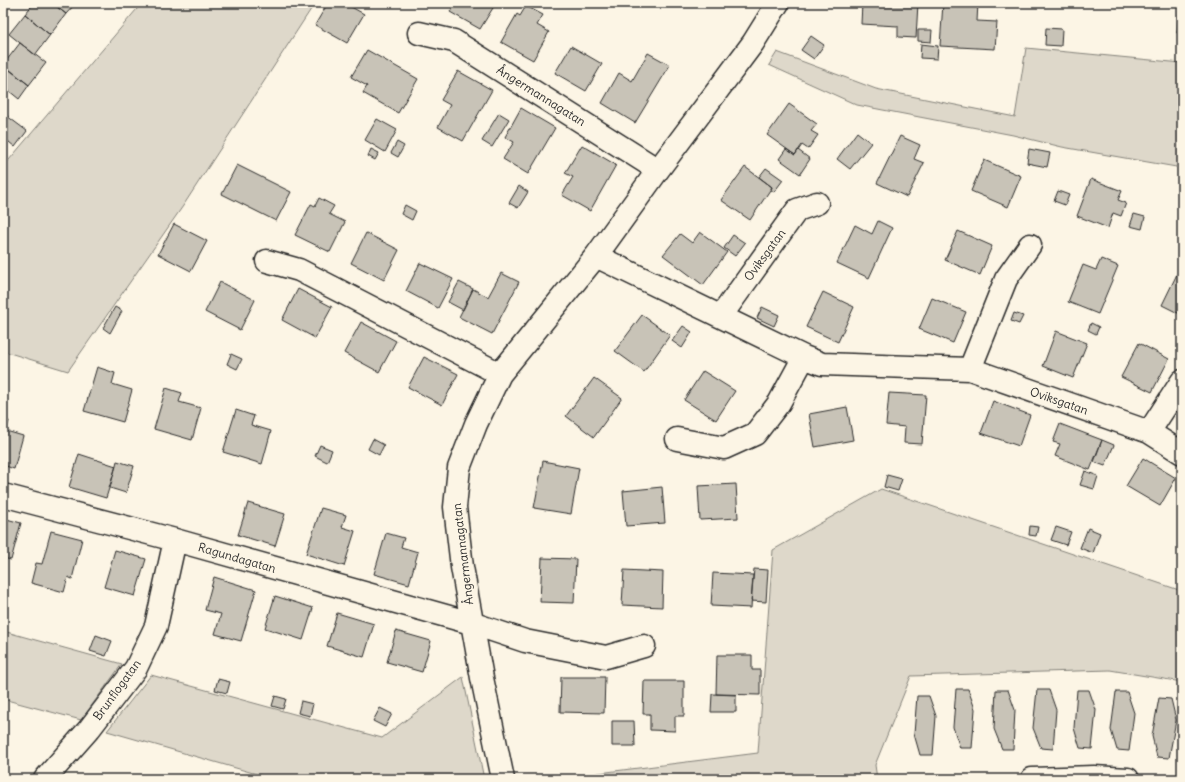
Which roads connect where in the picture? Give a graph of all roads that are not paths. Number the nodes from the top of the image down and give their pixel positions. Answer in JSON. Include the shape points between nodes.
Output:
{"nodes":[{"id":1,"x":778,"y":3,"type":"edge"},
{"id":2,"x":419,"y":33,"type":"dead end"},
{"id":3,"x":658,"y":170,"type":"junction"},
{"id":4,"x":817,"y":203,"type":"dead end"},
{"id":5,"x":1030,"y":245,"type":"dead end"},
{"id":6,"x":596,"y":256,"type":"junction"},
{"id":7,"x":267,"y":261,"type":"dead end"},
{"id":8,"x":721,"y":316,"type":"junction"},
{"id":9,"x":804,"y":356,"type":"junction"},
{"id":10,"x":970,"y":369,"type":"junction"},
{"id":11,"x":500,"y":374,"type":"junction"},
{"id":12,"x":1182,"y":381,"type":"edge"},
{"id":13,"x":1149,"y":432,"type":"junction"},
{"id":14,"x":677,"y":439,"type":"dead end"},
{"id":15,"x":1182,"y":453,"type":"edge"},
{"id":16,"x":3,"y":495,"type":"edge"},
{"id":17,"x":175,"y":540,"type":"junction"},
{"id":18,"x":471,"y":623,"type":"junction"},
{"id":19,"x":644,"y":646,"type":"dead end"},
{"id":20,"x":45,"y":779,"type":"edge"},
{"id":21,"x":503,"y":779,"type":"edge"},
{"id":22,"x":1032,"y":779,"type":"edge"},
{"id":23,"x":1128,"y":779,"type":"edge"}],
"edges":[{"from":1,"to":3,"type":"street","name":"Ångermannagatan","via":[[753,43]]},
{"from":2,"to":3,"type":"street","name":"Ångermannagatan","via":[[454,41]]},
{"from":3,"to":6,"type":"street","name":"Ångermannagatan"},
{"from":4,"to":8,"type":"street","name":"Oviksgatan","via":[[798,210]]},
{"from":5,"to":10,"type":"street","via":[[1006,279]]},
{"from":6,"to":8,"type":"street","name":"Oviksgatan"},
{"from":6,"to":11,"type":"street","name":"Ångermannagatan"},
{"from":7,"to":11,"type":"street","via":[[299,270]]},
{"from":8,"to":9,"type":"street","name":"Oviksgatan"},
{"from":9,"to":10,"type":"street","name":"Oviksgatan","via":[[822,364]]},
{"from":9,"to":14,"type":"street","via":[[779,403],[755,434],[724,448]]},
{"from":10,"to":13,"type":"street","name":"Oviksgatan"},
{"from":11,"to":18,"type":"street","name":"Ångermannagatan","via":[[476,424],[459,468],[455,507]]},
{"from":12,"to":13,"type":"street"},
{"from":13,"to":15,"type":"street","name":"Oviksgatan"},
{"from":16,"to":17,"type":"street","name":"Ragundagatan"},
{"from":17,"to":18,"type":"street","name":"Ragundagatan"},
{"from":17,"to":20,"type":"street","name":"Brunflogatan","via":[[156,626],[136,668],[90,728]]},
{"from":18,"to":19,"type":"street","name":"Ångermannagatan","via":[[525,642],[606,657]]},
{"from":18,"to":21,"type":"street","name":"Ångermannagatan"},
{"from":22,"to":23,"type":"street"}]}
